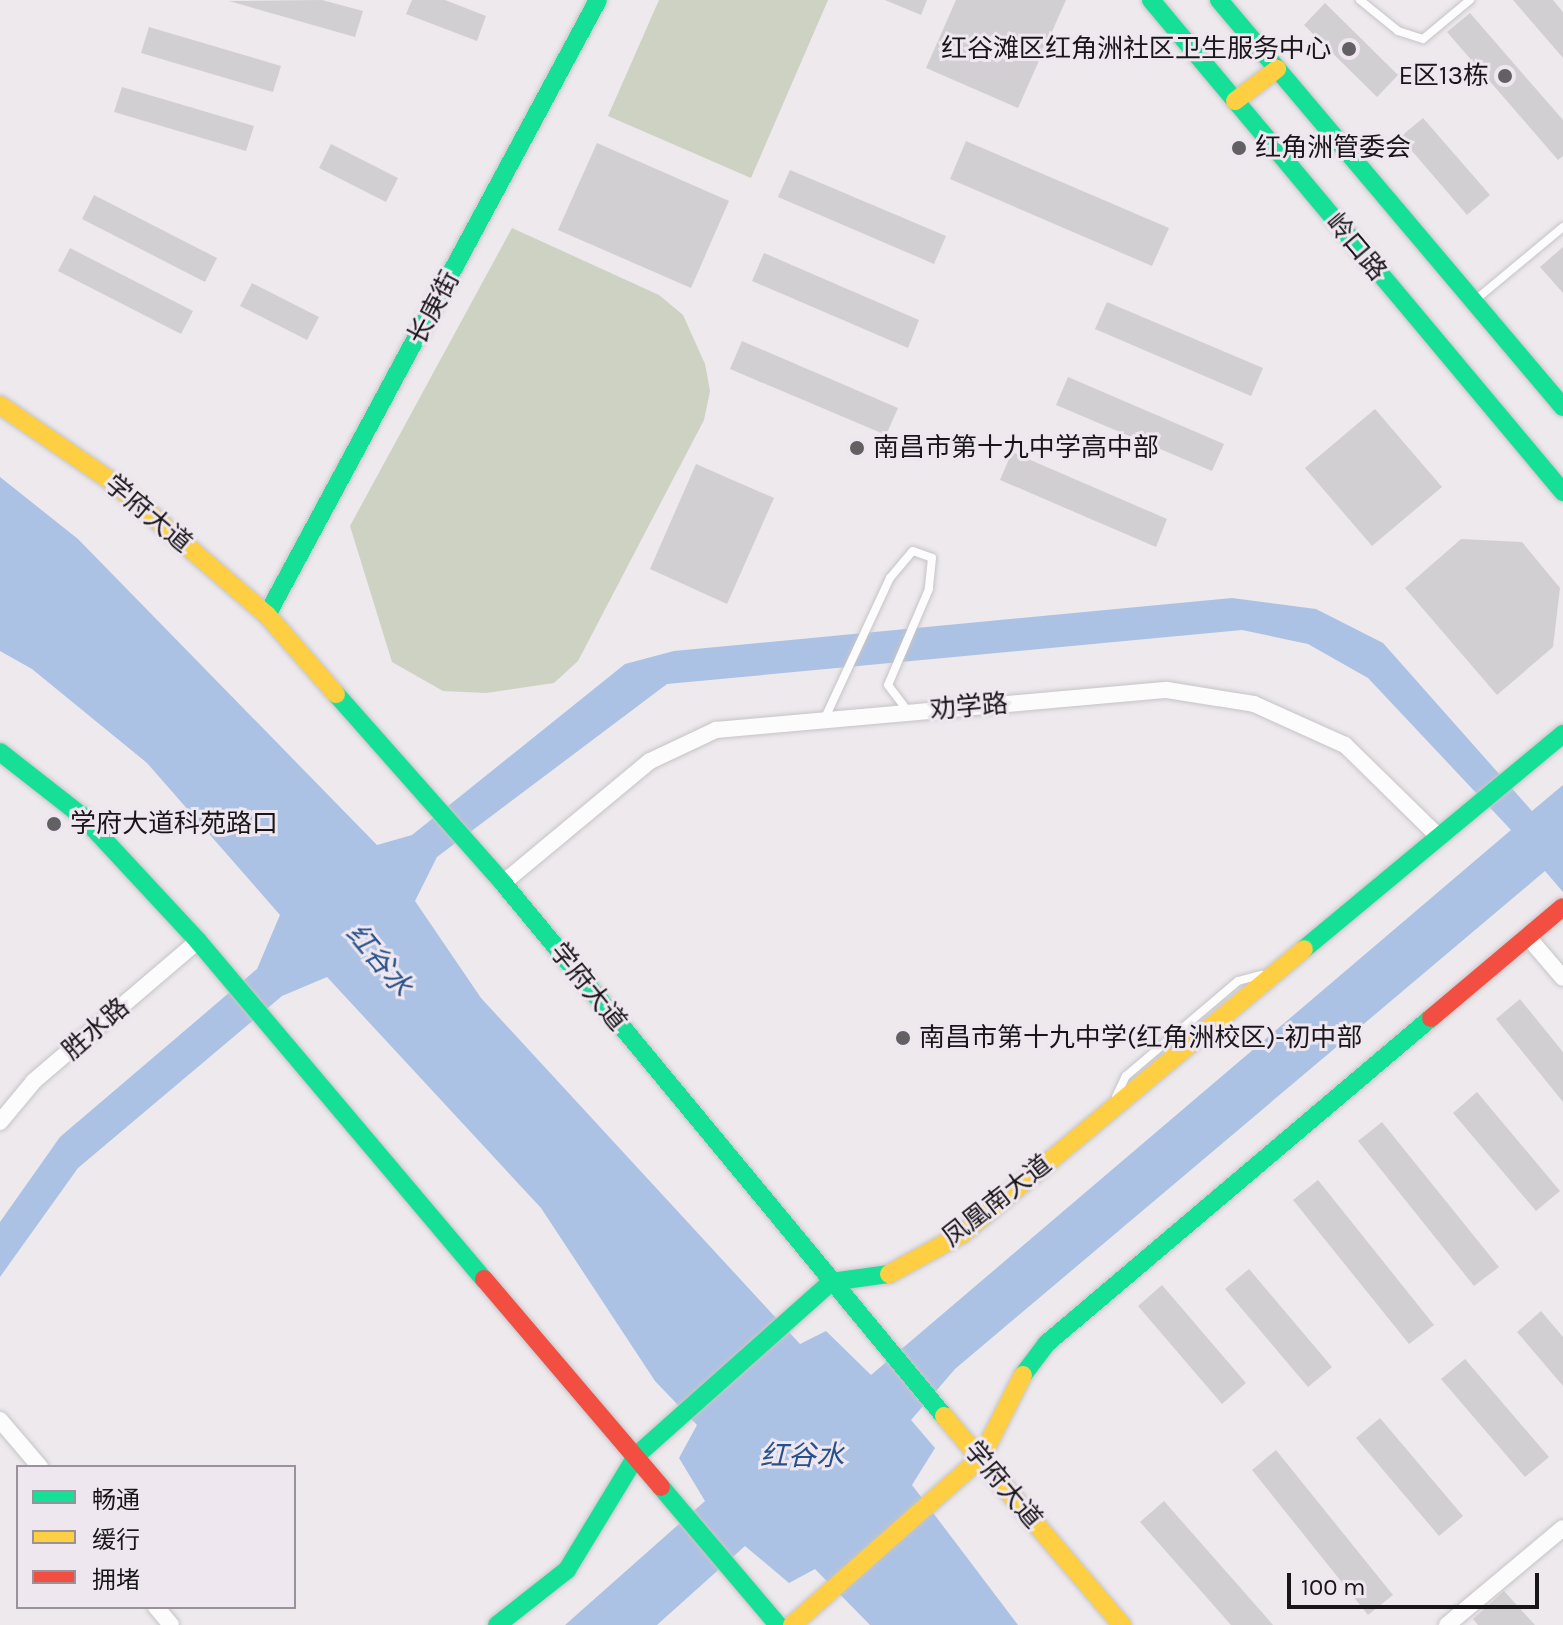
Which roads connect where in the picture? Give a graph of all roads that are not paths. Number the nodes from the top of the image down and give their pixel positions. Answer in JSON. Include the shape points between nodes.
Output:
{"nodes":[{"id":1,"x":598,"y":0,"type":"edge"},
{"id":2,"x":1151,"y":0,"type":"edge"},
{"id":3,"x":1360,"y":0,"type":"edge"},
{"id":4,"x":1470,"y":0,"type":"edge"},
{"id":5,"x":1225,"y":2,"type":"edge"},
{"id":6,"x":1277,"y":69,"type":"junction"},
{"id":7,"x":1235,"y":101,"type":"junction"},
{"id":8,"x":1563,"y":227,"type":"edge"},
{"id":9,"x":1473,"y":301,"type":"junction"},
{"id":10,"x":0,"y":405,"type":"edge"},
{"id":11,"x":1563,"y":407,"type":"edge"},
{"id":12,"x":1563,"y":492,"type":"edge"},
{"id":13,"x":267,"y":615,"type":"junction"},
{"id":14,"x":909,"y":713,"type":"junction"},
{"id":15,"x":827,"y":714,"type":"junction"},
{"id":16,"x":1563,"y":734,"type":"edge"},
{"id":17,"x":0,"y":752,"type":"edge"},
{"id":18,"x":1439,"y":837,"type":"junction"},
{"id":19,"x":503,"y":883,"type":"junction"},
{"id":20,"x":1563,"y":907,"type":"edge"},
{"id":21,"x":1527,"y":936,"type":"junction"},
{"id":22,"x":198,"y":941,"type":"junction"},
{"id":23,"x":1563,"y":978,"type":"edge"},
{"id":24,"x":0,"y":1122,"type":"edge"},
{"id":25,"x":831,"y":1282,"type":"junction"},
{"id":26,"x":0,"y":1420,"type":"edge"},
{"id":27,"x":637,"y":1455,"type":"junction"},
{"id":28,"x":981,"y":1458,"type":"junction"},
{"id":29,"x":38,"y":1465,"type":"edge"},
{"id":30,"x":1563,"y":1528,"type":"edge"},
{"id":31,"x":158,"y":1609,"type":"edge"},
{"id":32,"x":171,"y":1625,"type":"edge"},
{"id":33,"x":497,"y":1625,"type":"edge"},
{"id":34,"x":778,"y":1625,"type":"edge"},
{"id":35,"x":792,"y":1625,"type":"edge"},
{"id":36,"x":1122,"y":1625,"type":"edge"},
{"id":37,"x":1447,"y":1625,"type":"edge"}],
"edges":[{"from":1,"to":13,"type":"main road","name":"长庚街"},
{"from":2,"to":7,"type":"main road","name":"岭口路"},
{"from":3,"to":4,"type":"lane","via":[[1398,31],[1423,39]]},
{"from":5,"to":6,"type":"main road","name":"岭口路"},
{"from":6,"to":7,"type":"main road"},
{"from":6,"to":9,"type":"main road","name":"岭口路"},
{"from":7,"to":12,"type":"main road","name":"岭口路"},
{"from":8,"to":9,"type":"lane"},
{"from":9,"to":11,"type":"main road","name":"岭口路"},
{"from":10,"to":13,"type":"main road","name":"学府大道","via":[[114,483]]},
{"from":13,"to":19,"type":"main road","name":"学府大道"},
{"from":14,"to":15,"type":"street","name":"劝学路"},
{"from":14,"to":15,"type":"lane","via":[[888,685],[929,589],[932,558],[913,551],[883,594]]},
{"from":14,"to":18,"type":"street","name":"劝学路","via":[[1167,690],[1254,704],[1345,745]]},
{"from":15,"to":19,"type":"street","name":"劝学路","via":[[716,730],[650,761]]},
{"from":16,"to":18,"type":"main road","name":"凤凰南大道"},
{"from":17,"to":22,"type":"main road","via":[[82,816]]},
{"from":18,"to":25,"type":"main road","name":"凤凰南大道","via":[[962,1234],[890,1274]]},
{"from":19,"to":25,"type":"main road","name":"学府大道"},
{"from":20,"to":21,"type":"main road"},
{"from":21,"to":23,"type":"street"},
{"from":21,"to":28,"type":"main road","via":[[1046,1344],[1022,1377]]},
{"from":22,"to":24,"type":"street","name":"胜水路","via":[[34,1081]]},
{"from":22,"to":27,"type":"main road"},
{"from":25,"to":27,"type":"main road"},
{"from":25,"to":28,"type":"main road","name":"学府大道"},
{"from":26,"to":29,"type":"street"},
{"from":27,"to":33,"type":"main road","via":[[567,1570]]},
{"from":27,"to":34,"type":"main road"},
{"from":28,"to":35,"type":"main road"},
{"from":28,"to":36,"type":"main road","name":"学府大道"},
{"from":30,"to":37,"type":"street"},
{"from":31,"to":32,"type":"street"}]}
